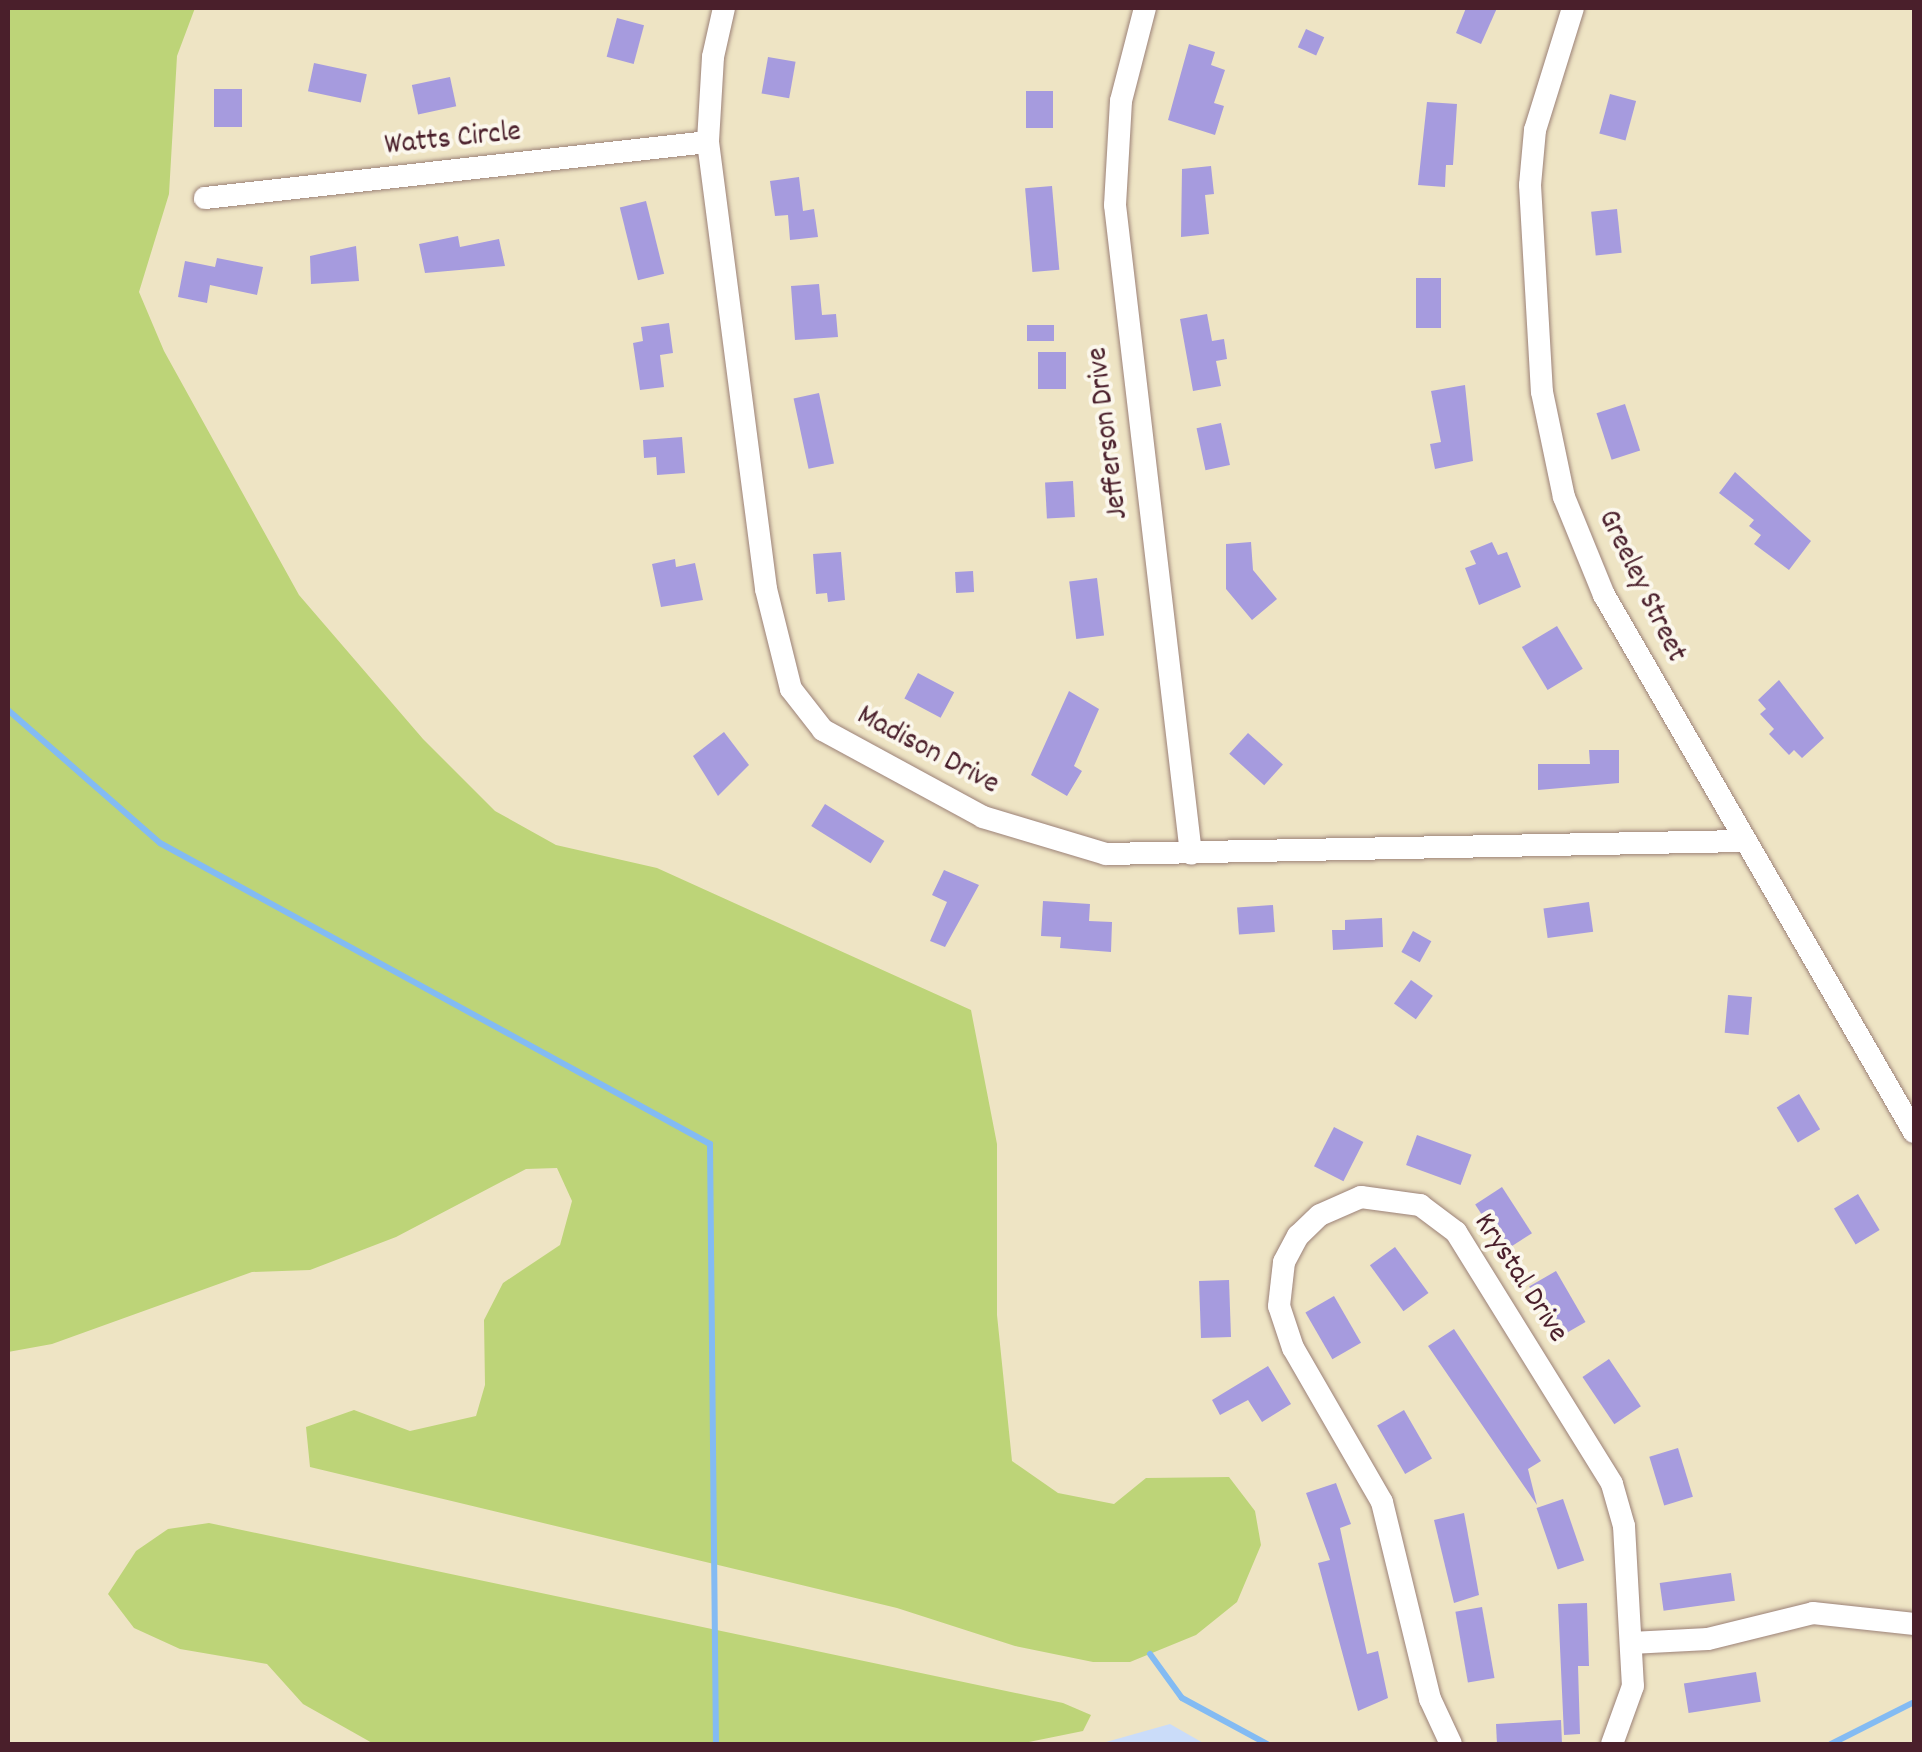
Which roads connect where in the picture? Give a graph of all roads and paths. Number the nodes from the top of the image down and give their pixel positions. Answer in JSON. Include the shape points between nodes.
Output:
{"nodes":[{"id":1,"x":724,"y":8,"type":"edge"},
{"id":2,"x":1145,"y":8,"type":"edge"},
{"id":3,"x":1573,"y":8,"type":"edge"},
{"id":4,"x":708,"y":142,"type":"junction"},
{"id":5,"x":204,"y":198,"type":"dead end"},
{"id":6,"x":1742,"y":841,"type":"junction"},
{"id":7,"x":1191,"y":854,"type":"junction"},
{"id":8,"x":1914,"y":1132,"type":"edge"},
{"id":9,"x":1914,"y":1624,"type":"edge"},
{"id":10,"x":1631,"y":1643,"type":"junction"},
{"id":11,"x":1451,"y":1744,"type":"edge"},
{"id":12,"x":1612,"y":1744,"type":"edge"}],
"edges":[{"from":1,"to":4,"type":"street","name":"Madison Drive","via":[[713,57]]},
{"from":2,"to":7,"type":"street","name":"Jefferson Drive","via":[[1121,101],[1115,205]]},
{"from":3,"to":6,"type":"street","name":"Greeley Street","via":[[1536,130],[1530,185],[1531,289],[1551,444],[1604,596]]},
{"from":4,"to":5,"type":"street","name":"Watts Circle"},
{"from":4,"to":7,"type":"street","name":"Madison Drive","via":[[766,589],[782,664],[805,711],[868,758],[1030,836],[1106,854]]},
{"from":6,"to":7,"type":"street","name":"Madison Drive"},
{"from":6,"to":8,"type":"street","name":"Greeley Street"},
{"from":9,"to":10,"type":"street","via":[[1813,1614],[1708,1639]]},
{"from":10,"to":11,"type":"street","name":"Krystal Drive","via":[[1616,1494],[1464,1244],[1433,1212],[1406,1200],[1361,1198],[1333,1207],[1290,1248],[1280,1276],[1281,1321],[1382,1502],[1430,1698]]},
{"from":10,"to":12,"type":"street","name":"Krystal Drive","via":[[1631,1701]]}]}
